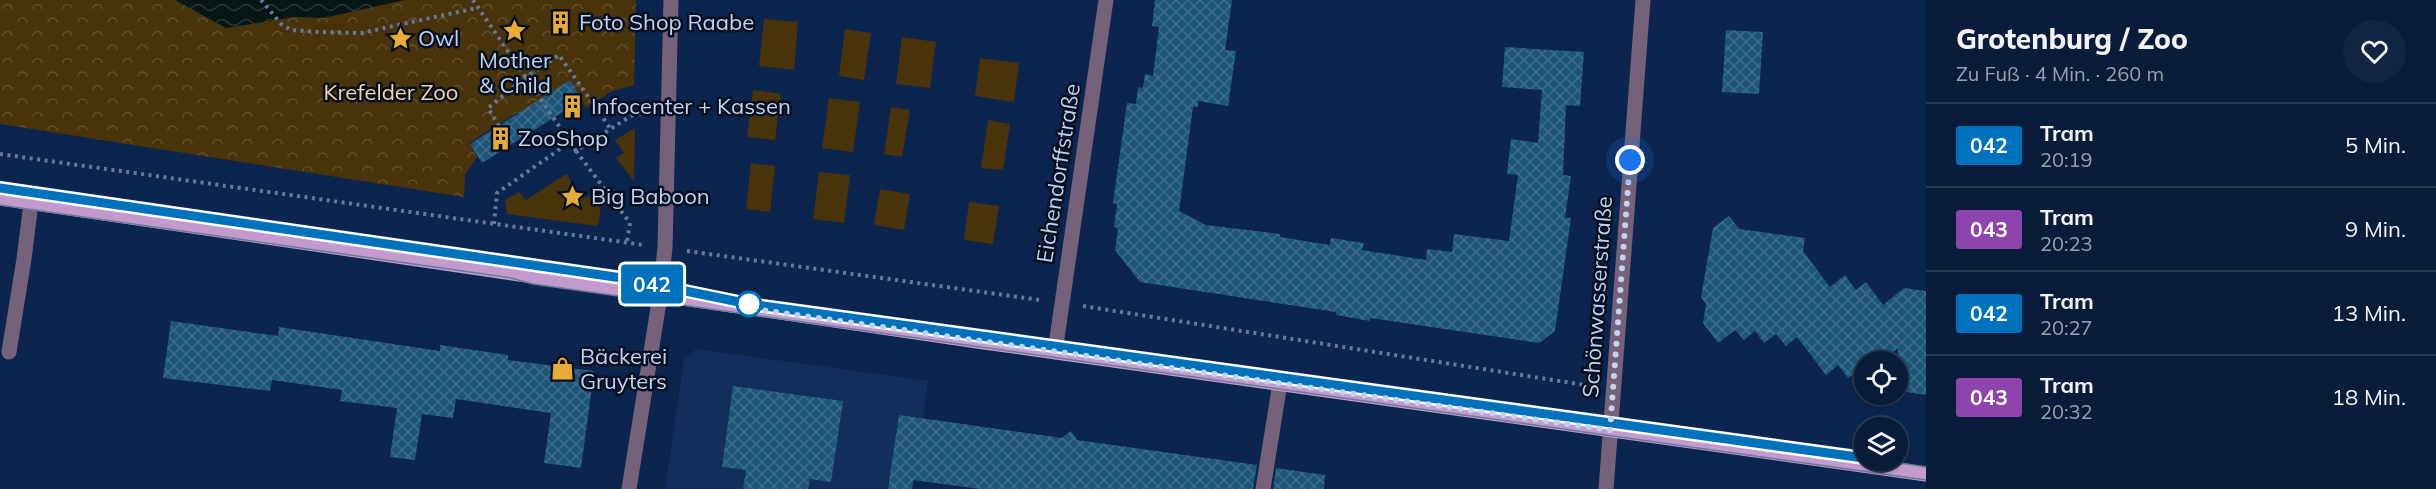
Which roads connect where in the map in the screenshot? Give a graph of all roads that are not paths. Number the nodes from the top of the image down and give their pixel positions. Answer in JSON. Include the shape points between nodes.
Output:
{"nodes":[{"id":1,"x":671,"y":0,"type":"edge"},
{"id":2,"x":1106,"y":0,"type":"edge"},
{"id":3,"x":1643,"y":0,"type":"edge"},
{"id":4,"x":0,"y":198,"type":"edge"},
{"id":5,"x":31,"y":203,"type":"junction"},
{"id":6,"x":660,"y":295,"type":"junction"},
{"id":7,"x":9,"y":352,"type":"dead end"},
{"id":8,"x":1055,"y":352,"type":"junction"},
{"id":9,"x":1280,"y":383,"type":"junction"},
{"id":10,"x":1610,"y":430,"type":"junction"},
{"id":11,"x":1926,"y":474,"type":"edge"},
{"id":12,"x":629,"y":489,"type":"edge"},
{"id":13,"x":1263,"y":489,"type":"edge"},
{"id":14,"x":1606,"y":489,"type":"edge"}],
"edges":[{"from":1,"to":6,"type":"street","via":[[665,248]]},
{"from":2,"to":8,"type":"street","name":"Eichendorffstraße"},
{"from":3,"to":10,"type":"street","name":"Schönwasserstraße"},
{"from":4,"to":5,"type":"main road"},
{"from":5,"to":6,"type":"main road"},
{"from":5,"to":7,"type":"street"},
{"from":6,"to":8,"type":"main road"},
{"from":6,"to":12,"type":"street"},
{"from":8,"to":9,"type":"main road"},
{"from":9,"to":10,"type":"main road"},
{"from":9,"to":13,"type":"street"},
{"from":10,"to":11,"type":"main road"},
{"from":10,"to":14,"type":"street","name":"Schönwasserstraße"}]}
